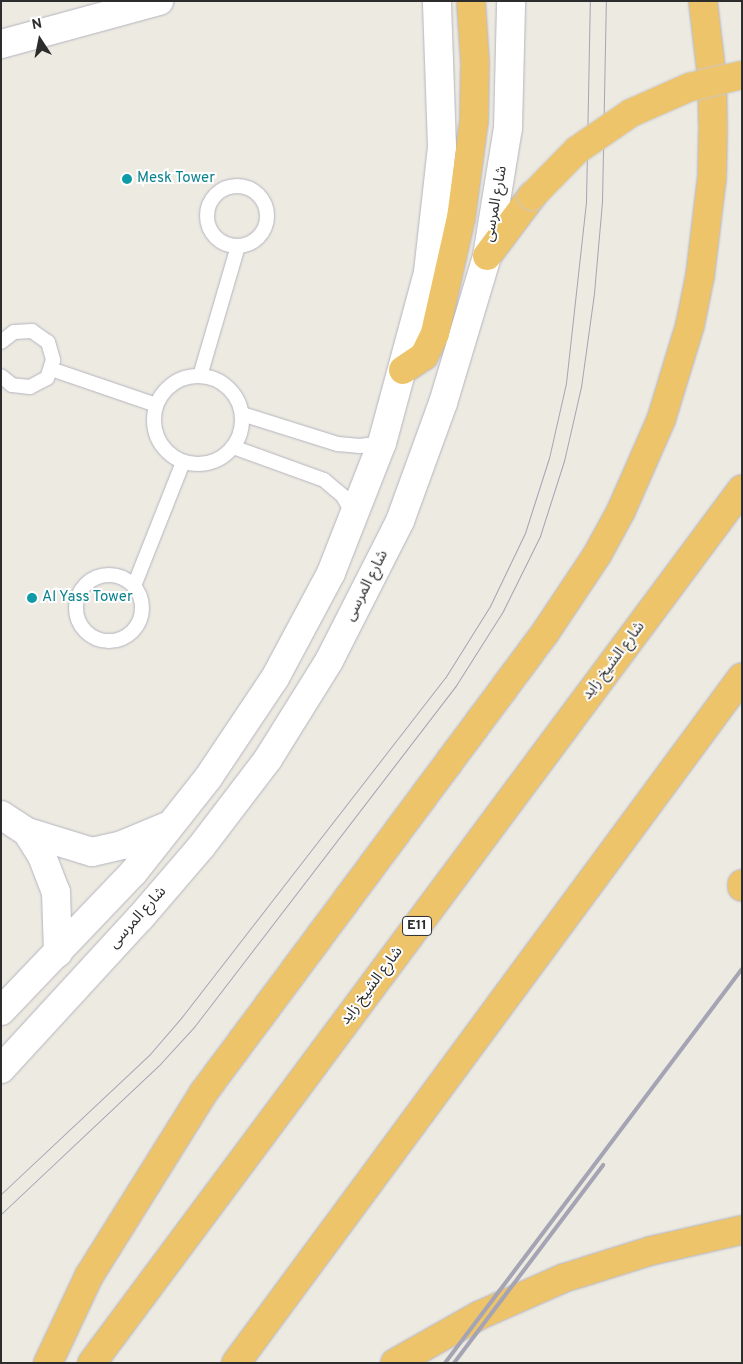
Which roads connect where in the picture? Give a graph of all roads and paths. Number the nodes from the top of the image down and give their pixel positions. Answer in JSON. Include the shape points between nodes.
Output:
{"nodes":[{"id":1,"x":159,"y":1,"type":"edge"},
{"id":2,"x":437,"y":1,"type":"edge"},
{"id":3,"x":471,"y":1,"type":"edge"},
{"id":4,"x":511,"y":1,"type":"edge"},
{"id":5,"x":703,"y":1,"type":"edge"},
{"id":6,"x":1,"y":44,"type":"edge"},
{"id":7,"x":742,"y":75,"type":"edge"},
{"id":8,"x":238,"y":246,"type":"junction"},
{"id":9,"x":487,"y":256,"type":"junction"},
{"id":10,"x":1,"y":342,"type":"edge"},
{"id":11,"x":52,"y":369,"type":"junction"},
{"id":12,"x":403,"y":370,"type":"junction"},
{"id":13,"x":1,"y":376,"type":"edge"},
{"id":14,"x":200,"y":376,"type":"junction"},
{"id":15,"x":156,"y":405,"type":"junction"},
{"id":16,"x":242,"y":414,"type":"junction"},
{"id":17,"x":382,"y":443,"type":"junction"},
{"id":18,"x":233,"y":447,"type":"junction"},
{"id":19,"x":183,"y":462,"type":"junction"},
{"id":20,"x":742,"y":489,"type":"edge"},
{"id":21,"x":354,"y":518,"type":"junction"},
{"id":22,"x":134,"y":586,"type":"junction"},
{"id":23,"x":742,"y":677,"type":"edge"},
{"id":24,"x":1,"y":815,"type":"edge"},
{"id":25,"x":170,"y":825,"type":"junction"},
{"id":26,"x":27,"y":832,"type":"junction"},
{"id":27,"x":58,"y":953,"type":"junction"},
{"id":28,"x":1,"y":1011,"type":"edge"},
{"id":29,"x":1,"y":1069,"type":"edge"},
{"id":30,"x":742,"y":1230,"type":"edge"},
{"id":31,"x":48,"y":1363,"type":"edge"},
{"id":32,"x":92,"y":1363,"type":"edge"},
{"id":33,"x":236,"y":1363,"type":"edge"},
{"id":34,"x":395,"y":1363,"type":"edge"}],
"edges":[{"from":1,"to":6,"type":"main road"},
{"from":2,"to":12,"type":"main road","via":[[443,99],[437,205],[428,272]]},
{"from":3,"to":12,"type":"highway","via":[[474,121],[461,218],[435,333],[424,356]]},
{"from":4,"to":9,"type":"main road","name":"شارع المرسى","via":[[508,128]]},
{"from":5,"to":31,"type":"highway","via":[[712,78],[713,128],[712,177],[700,276],[674,382],[624,504],[597,555],[545,633],[204,1092],[89,1276]]},
{"from":7,"to":9,"type":"highway","bridge":true,"via":[[690,87],[631,113],[578,150],[532,196]]},
{"from":8,"to":8,"type":"lane","via":[[249,244],[264,230],[267,209],[256,192],[236,185],[216,193],[208,206],[207,222],[218,240]]},
{"from":8,"to":14,"type":"lane"},
{"from":9,"to":29,"type":"main road","name":"شارع المرسى","via":[[443,403],[400,520],[329,661],[300,711],[201,847]]},
{"from":10,"to":11,"type":"lane","via":[[14,332],[23,330],[41,336],[52,350]]},
{"from":11,"to":13,"type":"lane","via":[[39,384],[30,388],[12,385]]},
{"from":11,"to":15,"type":"lane"},
{"from":12,"to":17,"type":"main road"},
{"from":14,"to":15,"type":"lane","via":[[173,383]]},
{"from":14,"to":16,"type":"lane","via":[[226,385],[235,396]]},
{"from":15,"to":19,"type":"lane","via":[[153,419],[161,445]]},
{"from":16,"to":17,"type":"lane","via":[[338,444]]},
{"from":16,"to":18,"type":"lane","via":[[239,437]]},
{"from":17,"to":21,"type":"main road"},
{"from":18,"to":19,"type":"lane","via":[[210,463]]},
{"from":18,"to":21,"type":"lane","via":[[324,480],[343,496]]},
{"from":19,"to":22,"type":"lane"},
{"from":20,"to":32,"type":"highway","name":"شارع الشيخ زايد","number":"E11"},
{"from":21,"to":25,"type":"main road","via":[[316,603],[275,678],[218,764]]},
{"from":22,"to":22,"type":"lane","via":[[116,576],[106,575],[87,583],[77,600],[76,611],[84,629],[92,636],[112,640],[130,632],[141,615],[139,595]]},
{"from":23,"to":33,"type":"highway"},
{"from":24,"to":26,"type":"main road"},
{"from":25,"to":26,"type":"main road","via":[[122,845],[92,852]]},
{"from":25,"to":27,"type":"main road","via":[[133,873]]},
{"from":26,"to":27,"type":"main road","via":[[42,856],[56,892]]},
{"from":27,"to":28,"type":"main road"},
{"from":30,"to":34,"type":"highway","via":[[650,1250],[564,1278],[480,1315]]}]}
